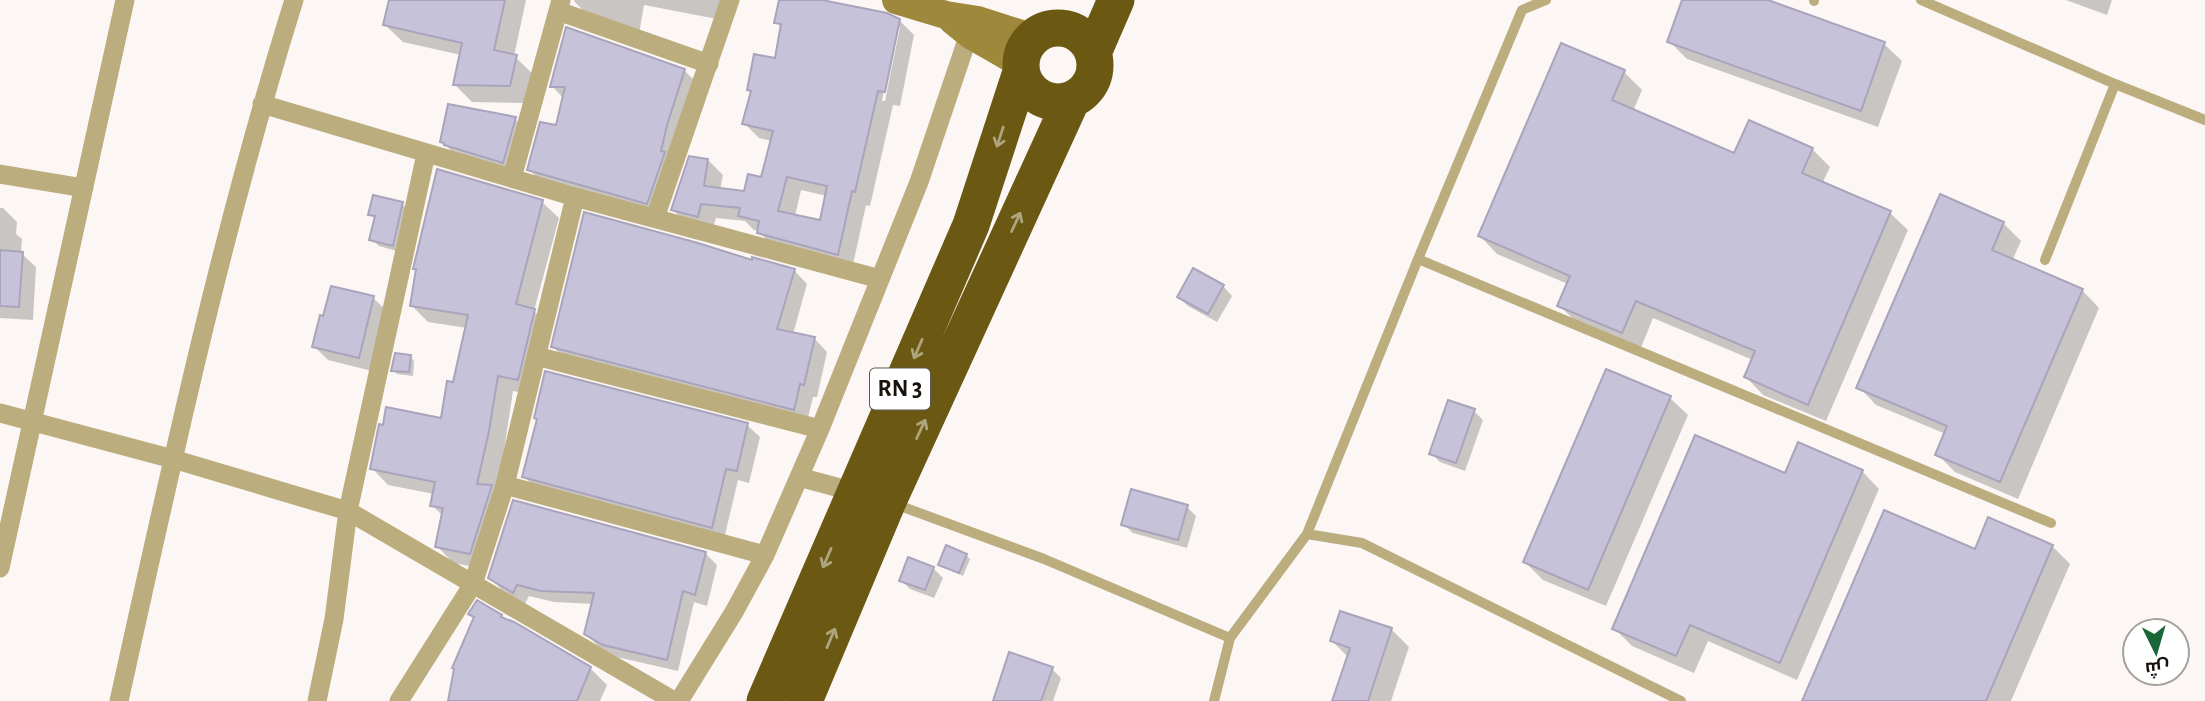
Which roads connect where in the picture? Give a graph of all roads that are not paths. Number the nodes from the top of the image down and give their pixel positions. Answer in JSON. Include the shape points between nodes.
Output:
{"nodes":[{"id":1,"x":125,"y":0,"type":"edge"},
{"id":2,"x":294,"y":0,"type":"edge"},
{"id":3,"x":730,"y":0,"type":"edge"},
{"id":4,"x":896,"y":0,"type":"edge"},
{"id":5,"x":1116,"y":0,"type":"edge"},
{"id":6,"x":1546,"y":0,"type":"edge"},
{"id":7,"x":1926,"y":1,"type":"edge"},
{"id":8,"x":1523,"y":5,"type":"edge"},
{"id":9,"x":559,"y":6,"type":"edge"},
{"id":10,"x":946,"y":15,"type":"junction"},
{"id":11,"x":969,"y":34,"type":"junction"},
{"id":12,"x":1035,"y":41,"type":"edge"},
{"id":13,"x":1093,"y":53,"type":"junction"},
{"id":14,"x":709,"y":64,"type":"junction"},
{"id":15,"x":2115,"y":84,"type":"junction"},
{"id":16,"x":1072,"y":99,"type":"junction"},
{"id":17,"x":262,"y":104,"type":"junction"},
{"id":18,"x":2205,"y":120,"type":"edge"},
{"id":19,"x":426,"y":154,"type":"junction"},
{"id":20,"x":0,"y":174,"type":"edge"},
{"id":21,"x":512,"y":178,"type":"junction"},
{"id":22,"x":83,"y":188,"type":"junction"},
{"id":23,"x":575,"y":197,"type":"junction"},
{"id":24,"x":655,"y":218,"type":"junction"},
{"id":25,"x":1418,"y":259,"type":"junction"},
{"id":26,"x":2045,"y":260,"type":"dead end"},
{"id":27,"x":880,"y":279,"type":"junction"},
{"id":28,"x":536,"y":356,"type":"junction"},
{"id":29,"x":0,"y":413,"type":"edge"},
{"id":30,"x":32,"y":423,"type":"junction"},
{"id":31,"x":820,"y":429,"type":"junction"},
{"id":32,"x":173,"y":459,"type":"junction"},
{"id":33,"x":799,"y":477,"type":"junction"},
{"id":34,"x":505,"y":485,"type":"junction"},
{"id":35,"x":872,"y":496,"type":"junction"},
{"id":36,"x":348,"y":511,"type":"junction"},
{"id":37,"x":2051,"y":523,"type":"dead end"},
{"id":38,"x":1307,"y":534,"type":"junction"},
{"id":39,"x":765,"y":555,"type":"junction"},
{"id":40,"x":0,"y":568,"type":"edge"},
{"id":41,"x":473,"y":584,"type":"junction"},
{"id":42,"x":1230,"y":638,"type":"junction"},
{"id":43,"x":119,"y":701,"type":"edge"},
{"id":44,"x":317,"y":701,"type":"edge"},
{"id":45,"x":399,"y":701,"type":"edge"},
{"id":46,"x":677,"y":701,"type":"edge"},
{"id":47,"x":765,"y":701,"type":"edge"},
{"id":48,"x":804,"y":701,"type":"edge"},
{"id":49,"x":1214,"y":701,"type":"edge"},
{"id":50,"x":1681,"y":701,"type":"edge"}],
"edges":[{"from":1,"to":22,"type":"street"},
{"from":2,"to":17,"type":"street"},
{"from":3,"to":14,"type":"street"},
{"from":4,"to":10,"type":"main road"},
{"from":5,"to":13,"type":"highway"},
{"from":6,"to":8,"type":"lane"},
{"from":7,"to":15,"type":"lane"},
{"from":8,"to":25,"type":"lane"},
{"from":9,"to":14,"type":"street"},
{"from":9,"to":21,"type":"street"},
{"from":10,"to":11,"type":"main road"},
{"from":10,"to":12,"type":"main road","via":[[978,20]]},
{"from":11,"to":12,"type":"main road"},
{"from":11,"to":27,"type":"street","via":[[919,182]]},
{"from":12,"to":13,"type":"highway","via":[[1054,29],[1066,29],[1087,42]]},
{"from":12,"to":16,"type":"highway","via":[[1032,91],[1051,102]]},
{"from":12,"to":35,"type":"highway","number":"RN 3","one_way":true},
{"from":13,"to":16,"type":"highway","via":[[1089,85]]},
{"from":14,"to":24,"type":"street"},
{"from":15,"to":18,"type":"lane"},
{"from":15,"to":26,"type":"lane"},
{"from":35,"to":16,"type":"highway","number":"RN 3","one_way":true},
{"from":17,"to":19,"type":"street"},
{"from":17,"to":32,"type":"street"},
{"from":19,"to":21,"type":"street"},
{"from":19,"to":36,"type":"street"},
{"from":20,"to":22,"type":"street"},
{"from":21,"to":23,"type":"street"},
{"from":22,"to":30,"type":"street"},
{"from":23,"to":24,"type":"street"},
{"from":23,"to":28,"type":"street"},
{"from":24,"to":27,"type":"street"},
{"from":25,"to":37,"type":"lane"},
{"from":25,"to":38,"type":"lane"},
{"from":27,"to":31,"type":"street"},
{"from":28,"to":31,"type":"street"},
{"from":28,"to":34,"type":"street"},
{"from":29,"to":30,"type":"street"},
{"from":30,"to":32,"type":"street"},
{"from":30,"to":40,"type":"street"},
{"from":31,"to":33,"type":"street"},
{"from":32,"to":36,"type":"street"},
{"from":32,"to":43,"type":"street"},
{"from":33,"to":35,"type":"street"},
{"from":33,"to":39,"type":"street"},
{"from":34,"to":39,"type":"street"},
{"from":34,"to":41,"type":"street"},
{"from":35,"to":42,"type":"lane","via":[[1044,559]]},
{"from":35,"to":47,"type":"highway","number":"RN 3","one_way":true},
{"from":48,"to":35,"type":"highway","number":"RN 3","one_way":true},
{"from":36,"to":41,"type":"street"},
{"from":36,"to":44,"type":"street","via":[[334,620]]},
{"from":38,"to":42,"type":"lane"},
{"from":38,"to":50,"type":"lane","via":[[1362,543]]},
{"from":39,"to":46,"type":"street"},
{"from":41,"to":45,"type":"street"},
{"from":41,"to":46,"type":"street"},
{"from":42,"to":49,"type":"lane"}]}
